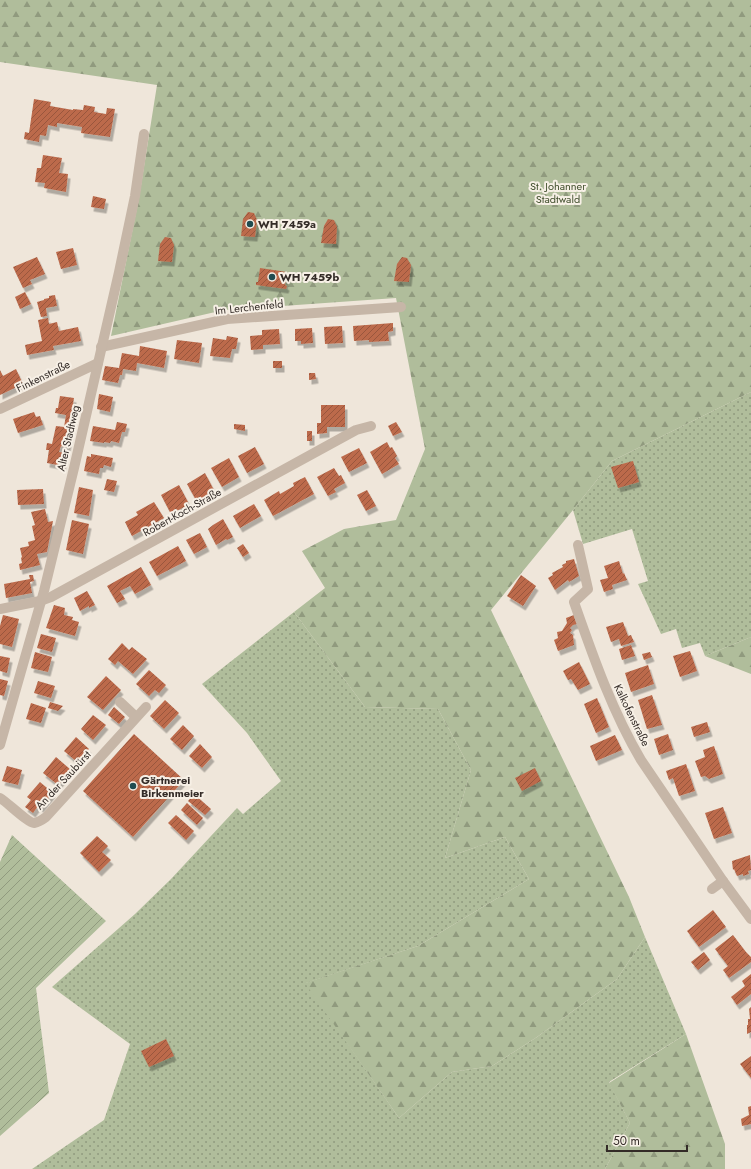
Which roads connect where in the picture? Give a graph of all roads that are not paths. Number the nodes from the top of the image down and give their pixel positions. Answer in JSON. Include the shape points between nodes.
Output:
{"nodes":[{"id":1,"x":144,"y":134,"type":"dead end"},
{"id":2,"x":401,"y":307,"type":"dead end"},
{"id":3,"x":101,"y":347,"type":"junction"},
{"id":4,"x":98,"y":363,"type":"junction"},
{"id":5,"x":0,"y":409,"type":"edge"},
{"id":6,"x":371,"y":426,"type":"dead end"},
{"id":7,"x":578,"y":545,"type":"dead end"},
{"id":8,"x":40,"y":601,"type":"junction"},
{"id":9,"x":0,"y":609,"type":"edge"},
{"id":10,"x":120,"y":702,"type":"dead end"},
{"id":11,"x":146,"y":707,"type":"dead end"},
{"id":12,"x":136,"y":717,"type":"junction"},
{"id":13,"x":0,"y":745,"type":"edge"},
{"id":14,"x":0,"y":798,"type":"edge"},
{"id":15,"x":723,"y":881,"type":"junction"},
{"id":16,"x":712,"y":889,"type":"dead end"},
{"id":17,"x":751,"y":919,"type":"edge"}],
"edges":[{"from":1,"to":3,"type":"street","name":"Alter Stadtweg","via":[[135,196]]},
{"from":2,"to":3,"type":"street","name":"Im Lerchenfeld","via":[[226,319]]},
{"from":3,"to":4,"type":"street","name":"Alter Stadtweg"},
{"from":4,"to":5,"type":"street","name":"Finkenstraße"},
{"from":4,"to":8,"type":"street","name":"Alter Stadtweg"},
{"from":6,"to":8,"type":"street","name":"Robert-Koch-Straße","via":[[356,430]]},
{"from":7,"to":15,"type":"street","name":"Kalkofenstraße","via":[[588,589],[574,602],[600,677],[638,755]]},
{"from":8,"to":9,"type":"street","name":"Robert-Koch-Straße"},
{"from":8,"to":13,"type":"street","name":"Alter Stadtweg"},
{"from":10,"to":12,"type":"street"},
{"from":11,"to":12,"type":"street","name":"An der Saubürst"},
{"from":12,"to":14,"type":"street","name":"An der Saubürst","via":[[40,821],[28,821]]},
{"from":15,"to":16,"type":"street"},
{"from":15,"to":17,"type":"street","name":"Kalkofenstraße"}]}
